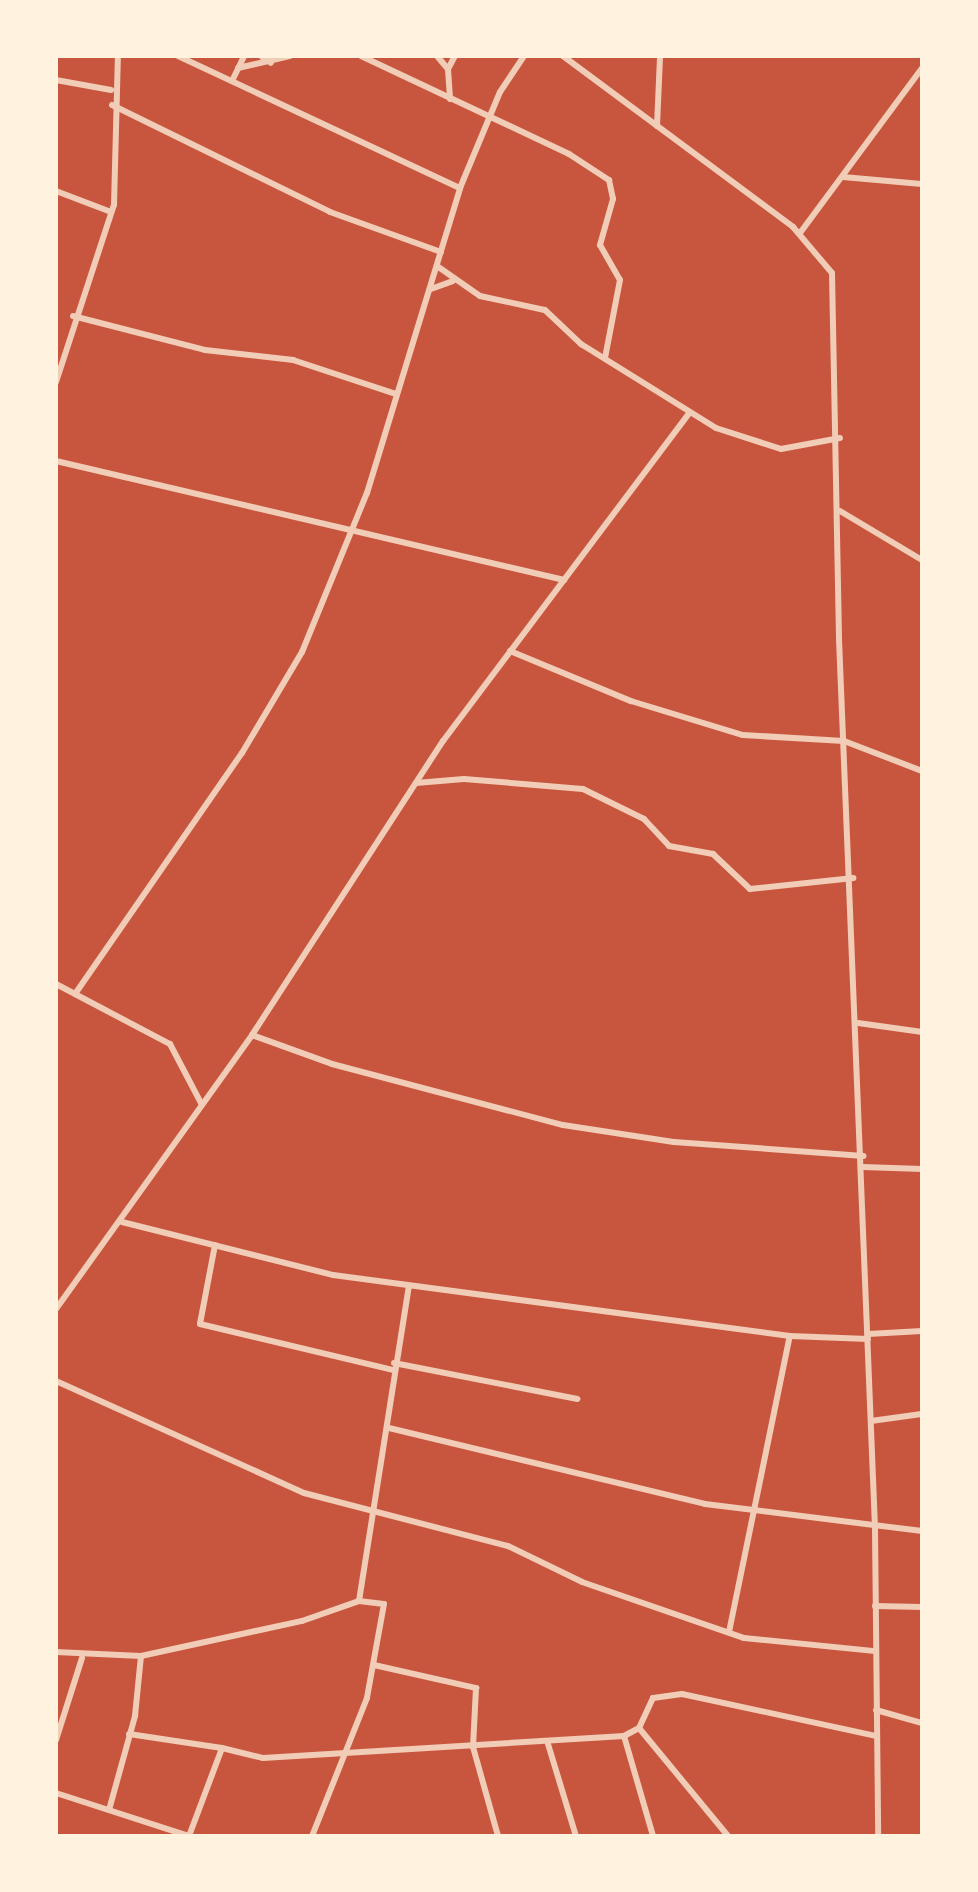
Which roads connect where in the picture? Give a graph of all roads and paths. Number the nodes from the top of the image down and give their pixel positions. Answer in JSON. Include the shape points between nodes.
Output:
{"nodes":[{"id":1,"x":118,"y":56,"type":"edge"},
{"id":2,"x":178,"y":56,"type":"edge"},
{"id":3,"x":244,"y":56,"type":"edge"},
{"id":4,"x":259,"y":56,"type":"edge"},
{"id":5,"x":290,"y":56,"type":"edge"},
{"id":6,"x":361,"y":56,"type":"edge"},
{"id":7,"x":437,"y":56,"type":"edge"},
{"id":8,"x":455,"y":56,"type":"edge"},
{"id":9,"x":524,"y":56,"type":"edge"},
{"id":10,"x":563,"y":56,"type":"edge"},
{"id":11,"x":660,"y":56,"type":"edge"},
{"id":12,"x":271,"y":63,"type":"junction"},
{"id":13,"x":259,"y":66,"type":"junction"},
{"id":14,"x":238,"y":68,"type":"junction"},
{"id":15,"x":922,"y":68,"type":"edge"},
{"id":16,"x":448,"y":69,"type":"junction"},
{"id":17,"x":56,"y":80,"type":"edge"},
{"id":18,"x":232,"y":81,"type":"junction"},
{"id":19,"x":111,"y":90,"type":"junction"},
{"id":20,"x":450,"y":99,"type":"junction"},
{"id":21,"x":112,"y":105,"type":"junction"},
{"id":22,"x":489,"y":117,"type":"junction"},
{"id":23,"x":657,"y":126,"type":"junction"},
{"id":24,"x":843,"y":177,"type":"junction"},
{"id":25,"x":922,"y":184,"type":"edge"},
{"id":26,"x":460,"y":188,"type":"junction"},
{"id":27,"x":59,"y":192,"type":"edge"},
{"id":28,"x":56,"y":199,"type":"edge"},
{"id":29,"x":111,"y":212,"type":"junction"},
{"id":30,"x":800,"y":233,"type":"junction"},
{"id":31,"x":441,"y":252,"type":"junction"},
{"id":32,"x":437,"y":266,"type":"junction"},
{"id":33,"x":453,"y":281,"type":"junction"},
{"id":34,"x":431,"y":289,"type":"junction"},
{"id":35,"x":73,"y":316,"type":"junction"},
{"id":36,"x":605,"y":358,"type":"junction"},
{"id":37,"x":56,"y":382,"type":"edge"},
{"id":38,"x":396,"y":394,"type":"junction"},
{"id":39,"x":690,"y":412,"type":"junction"},
{"id":40,"x":840,"y":438,"type":"junction"},
{"id":41,"x":56,"y":461,"type":"edge"},
{"id":42,"x":840,"y":511,"type":"junction"},
{"id":43,"x":350,"y":534,"type":"junction"},
{"id":44,"x":922,"y":560,"type":"edge"},
{"id":45,"x":564,"y":580,"type":"junction"},
{"id":46,"x":510,"y":651,"type":"junction"},
{"id":47,"x":844,"y":741,"type":"junction"},
{"id":48,"x":922,"y":771,"type":"edge"},
{"id":49,"x":416,"y":783,"type":"junction"},
{"id":50,"x":853,"y":878,"type":"junction"},
{"id":51,"x":56,"y":984,"type":"edge"},
{"id":52,"x":75,"y":994,"type":"junction"},
{"id":53,"x":858,"y":1023,"type":"junction"},
{"id":54,"x":922,"y":1032,"type":"edge"},
{"id":55,"x":252,"y":1035,"type":"junction"},
{"id":56,"x":201,"y":1103,"type":"junction"},
{"id":57,"x":863,"y":1156,"type":"junction"},
{"id":58,"x":863,"y":1167,"type":"junction"},
{"id":59,"x":922,"y":1169,"type":"edge"},
{"id":60,"x":122,"y":1222,"type":"junction"},
{"id":61,"x":215,"y":1245,"type":"junction"},
{"id":62,"x":409,"y":1286,"type":"junction"},
{"id":63,"x":56,"y":1309,"type":"edge"},
{"id":64,"x":922,"y":1331,"type":"edge"},
{"id":65,"x":790,"y":1336,"type":"junction"},
{"id":66,"x":868,"y":1337,"type":"junction"},
{"id":67,"x":394,"y":1366,"type":"junction"},
{"id":68,"x":56,"y":1381,"type":"edge"},
{"id":69,"x":577,"y":1399,"type":"dead end"},
{"id":70,"x":922,"y":1414,"type":"edge"},
{"id":71,"x":871,"y":1421,"type":"junction"},
{"id":72,"x":389,"y":1428,"type":"junction"},
{"id":73,"x":370,"y":1510,"type":"junction"},
{"id":74,"x":749,"y":1512,"type":"junction"},
{"id":75,"x":875,"y":1529,"type":"junction"},
{"id":76,"x":922,"y":1531,"type":"edge"},
{"id":77,"x":359,"y":1601,"type":"junction"},
{"id":78,"x":875,"y":1606,"type":"junction"},
{"id":79,"x":922,"y":1607,"type":"edge"},
{"id":80,"x":729,"y":1632,"type":"junction"},
{"id":81,"x":875,"y":1651,"type":"junction"},
{"id":82,"x":56,"y":1652,"type":"edge"},
{"id":83,"x":141,"y":1656,"type":"junction"},
{"id":84,"x":82,"y":1658,"type":"junction"},
{"id":85,"x":374,"y":1665,"type":"junction"},
{"id":86,"x":876,"y":1710,"type":"junction"},
{"id":87,"x":922,"y":1723,"type":"edge"},
{"id":88,"x":639,"y":1728,"type":"junction"},
{"id":89,"x":129,"y":1734,"type":"junction"},
{"id":90,"x":624,"y":1736,"type":"junction"},
{"id":91,"x":876,"y":1736,"type":"junction"},
{"id":92,"x":56,"y":1740,"type":"edge"},
{"id":93,"x":548,"y":1744,"type":"junction"},
{"id":94,"x":473,"y":1747,"type":"junction"},
{"id":95,"x":222,"y":1748,"type":"junction"},
{"id":96,"x":340,"y":1754,"type":"junction"},
{"id":97,"x":56,"y":1793,"type":"edge"},
{"id":98,"x":109,"y":1810,"type":"junction"},
{"id":99,"x":189,"y":1836,"type":"edge"},
{"id":100,"x":312,"y":1836,"type":"edge"},
{"id":101,"x":498,"y":1836,"type":"edge"},
{"id":102,"x":576,"y":1836,"type":"edge"},
{"id":103,"x":653,"y":1836,"type":"edge"},
{"id":104,"x":728,"y":1836,"type":"edge"},
{"id":105,"x":878,"y":1836,"type":"edge"}],
"edges":[{"from":1,"to":19,"type":"street"},
{"from":2,"to":18,"type":"street"},
{"from":3,"to":14,"type":"street"},
{"from":4,"to":12,"type":"street"},
{"from":4,"to":13,"type":"street"},
{"from":5,"to":12,"type":"street"},
{"from":6,"to":20,"type":"street"},
{"from":7,"to":16,"type":"street"},
{"from":8,"to":16,"type":"street"},
{"from":9,"to":22,"type":"street"},
{"from":10,"to":23,"type":"street"},
{"from":11,"to":23,"type":"street"},
{"from":12,"to":13,"type":"street"},
{"from":13,"to":14,"type":"street"},
{"from":14,"to":18,"type":"street"},
{"from":15,"to":24,"type":"street"},
{"from":16,"to":20,"type":"street"},
{"from":17,"to":19,"type":"street"},
{"from":18,"to":26,"type":"street"},
{"from":19,"to":21,"type":"street"},
{"from":20,"to":22,"type":"street"},
{"from":21,"to":29,"type":"street"},
{"from":21,"to":31,"type":"street","via":[[330,212]]},
{"from":22,"to":26,"type":"street"},
{"from":22,"to":36,"type":"street","via":[[569,154],[612,184],[600,245],[620,280]]},
{"from":23,"to":30,"type":"street"},
{"from":24,"to":25,"type":"street"},
{"from":24,"to":30,"type":"street"},
{"from":26,"to":31,"type":"street"},
{"from":27,"to":28,"type":"street"},
{"from":27,"to":29,"type":"street"},
{"from":29,"to":35,"type":"street"},
{"from":30,"to":40,"type":"street","via":[[832,273]]},
{"from":31,"to":32,"type":"street"},
{"from":32,"to":33,"type":"street"},
{"from":32,"to":34,"type":"street"},
{"from":33,"to":34,"type":"street"},
{"from":33,"to":36,"type":"street","via":[[480,296],[545,310]]},
{"from":34,"to":38,"type":"street"},
{"from":35,"to":37,"type":"street"},
{"from":35,"to":38,"type":"street","via":[[205,350],[293,360]]},
{"from":36,"to":39,"type":"street"},
{"from":38,"to":43,"type":"street"},
{"from":39,"to":40,"type":"street","via":[[769,447]]},
{"from":39,"to":45,"type":"street"},
{"from":40,"to":42,"type":"street"},
{"from":41,"to":43,"type":"street"},
{"from":42,"to":44,"type":"street"},
{"from":42,"to":47,"type":"street"},
{"from":43,"to":45,"type":"street","via":[[425,552],[458,550]]},
{"from":43,"to":52,"type":"street","via":[[302,652],[242,753]]},
{"from":45,"to":46,"type":"street"},
{"from":46,"to":47,"type":"street","via":[[631,701],[743,735]]},
{"from":46,"to":49,"type":"street"},
{"from":47,"to":48,"type":"street"},
{"from":47,"to":50,"type":"street"},
{"from":49,"to":50,"type":"street","via":[[583,789],[644,819],[669,846],[713,854],[750,889]]},
{"from":49,"to":55,"type":"street"},
{"from":50,"to":53,"type":"street"},
{"from":51,"to":52,"type":"street"},
{"from":52,"to":56,"type":"street","via":[[170,1044]]},
{"from":53,"to":54,"type":"street"},
{"from":53,"to":57,"type":"street"},
{"from":55,"to":56,"type":"street"},
{"from":55,"to":57,"type":"street","via":[[332,1064],[563,1125],[674,1142]]},
{"from":56,"to":60,"type":"street"},
{"from":57,"to":58,"type":"street"},
{"from":58,"to":59,"type":"street"},
{"from":58,"to":66,"type":"street"},
{"from":60,"to":61,"type":"street"},
{"from":60,"to":63,"type":"street"},
{"from":61,"to":62,"type":"street"},
{"from":61,"to":67,"type":"street","via":[[200,1324]]},
{"from":62,"to":65,"type":"street"},
{"from":62,"to":67,"type":"street"},
{"from":64,"to":66,"type":"street"},
{"from":65,"to":66,"type":"street"},
{"from":65,"to":74,"type":"street"},
{"from":66,"to":71,"type":"street"},
{"from":67,"to":69,"type":"street"},
{"from":67,"to":72,"type":"street"},
{"from":68,"to":73,"type":"street","via":[[281,1483]]},
{"from":70,"to":71,"type":"street"},
{"from":71,"to":75,"type":"street"},
{"from":72,"to":73,"type":"street"},
{"from":72,"to":74,"type":"street"},
{"from":73,"to":77,"type":"street"},
{"from":73,"to":80,"type":"street","via":[[508,1546],[582,1582]]},
{"from":74,"to":75,"type":"street"},
{"from":74,"to":80,"type":"street"},
{"from":75,"to":76,"type":"street"},
{"from":75,"to":78,"type":"street"},
{"from":77,"to":83,"type":"street","via":[[302,1621]]},
{"from":77,"to":85,"type":"street","via":[[384,1604]]},
{"from":78,"to":79,"type":"street"},
{"from":78,"to":81,"type":"street"},
{"from":80,"to":81,"type":"street","via":[[764,1644]]},
{"from":81,"to":86,"type":"street"},
{"from":82,"to":84,"type":"street"},
{"from":83,"to":84,"type":"street"},
{"from":83,"to":89,"type":"street"},
{"from":84,"to":92,"type":"street"},
{"from":85,"to":94,"type":"street","via":[[470,1683]]},
{"from":85,"to":96,"type":"street","via":[[355,1731]]},
{"from":86,"to":87,"type":"street"},
{"from":86,"to":91,"type":"street"},
{"from":88,"to":90,"type":"street"},
{"from":88,"to":91,"type":"street","via":[[653,1698],[682,1694]]},
{"from":88,"to":104,"type":"street"},
{"from":89,"to":95,"type":"street"},
{"from":89,"to":98,"type":"street"},
{"from":90,"to":93,"type":"street"},
{"from":90,"to":103,"type":"street"},
{"from":91,"to":105,"type":"street"},
{"from":93,"to":94,"type":"street"},
{"from":93,"to":102,"type":"street"},
{"from":94,"to":96,"type":"street"},
{"from":94,"to":101,"type":"street"},
{"from":95,"to":96,"type":"street","via":[[263,1758]]},
{"from":95,"to":99,"type":"street"},
{"from":96,"to":100,"type":"street"},
{"from":97,"to":98,"type":"street"},
{"from":98,"to":99,"type":"street"}]}
